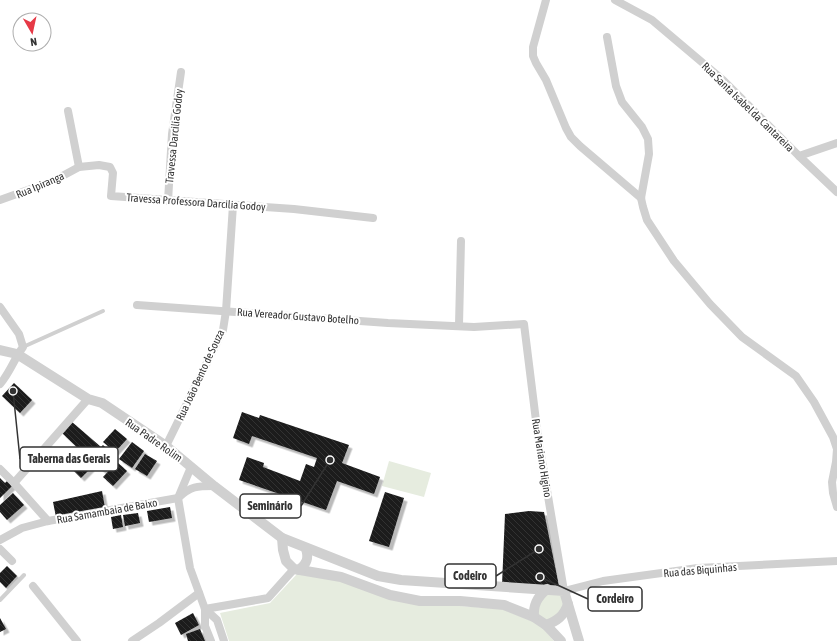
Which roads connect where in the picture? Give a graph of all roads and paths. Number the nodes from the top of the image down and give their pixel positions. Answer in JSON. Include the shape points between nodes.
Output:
{"nodes":[{"id":1,"x":546,"y":0,"type":"edge"},
{"id":2,"x":615,"y":0,"type":"edge"},
{"id":3,"x":607,"y":37,"type":"dead end"},
{"id":4,"x":181,"y":72,"type":"dead end"},
{"id":5,"x":68,"y":111,"type":"dead end"},
{"id":6,"x":837,"y":143,"type":"edge"},
{"id":7,"x":798,"y":156,"type":"junction"},
{"id":8,"x":79,"y":167,"type":"junction"},
{"id":9,"x":837,"y":192,"type":"edge"},
{"id":10,"x":641,"y":198,"type":"junction"},
{"id":11,"x":0,"y":200,"type":"edge"},
{"id":12,"x":168,"y":200,"type":"junction"},
{"id":13,"x":233,"y":205,"type":"junction"},
{"id":14,"x":373,"y":218,"type":"dead end"},
{"id":15,"x":461,"y":241,"type":"dead end"},
{"id":16,"x":137,"y":305,"type":"dead end"},
{"id":17,"x":0,"y":307,"type":"edge"},
{"id":18,"x":103,"y":311,"type":"dead end"},
{"id":19,"x":226,"y":311,"type":"junction"},
{"id":20,"x":524,"y":324,"type":"joint"},
{"id":21,"x":459,"y":325,"type":"junction"},
{"id":22,"x":0,"y":350,"type":"edge"},
{"id":23,"x":20,"y":350,"type":"junction"},
{"id":24,"x":0,"y":384,"type":"edge"},
{"id":25,"x":88,"y":398,"type":"junction"},
{"id":26,"x":166,"y":446,"type":"junction"},
{"id":27,"x":191,"y":467,"type":"junction"},
{"id":28,"x":0,"y":469,"type":"edge"},
{"id":29,"x":14,"y":482,"type":"junction"},
{"id":30,"x":214,"y":486,"type":"junction"},
{"id":31,"x":178,"y":498,"type":"junction"},
{"id":32,"x":837,"y":507,"type":"edge"},
{"id":33,"x":48,"y":521,"type":"junction"},
{"id":34,"x":282,"y":538,"type":"junction"},
{"id":35,"x":0,"y":540,"type":"edge"},
{"id":36,"x":0,"y":548,"type":"edge"},
{"id":37,"x":306,"y":549,"type":"junction"},
{"id":38,"x":12,"y":561,"type":"dead end"},
{"id":39,"x":837,"y":561,"type":"edge"},
{"id":40,"x":296,"y":569,"type":"junction"},
{"id":41,"x":24,"y":575,"type":"dead end"},
{"id":42,"x":33,"y":586,"type":"dead end"},
{"id":43,"x":547,"y":589,"type":"junction"},
{"id":44,"x":564,"y":591,"type":"junction"},
{"id":45,"x":199,"y":593,"type":"junction"},
{"id":46,"x":0,"y":600,"type":"edge"},
{"id":47,"x":568,"y":604,"type":"junction"},
{"id":48,"x":205,"y":609,"type":"junction"},
{"id":49,"x":534,"y":617,"type":"junction"},
{"id":50,"x":546,"y":626,"type":"junction"},
{"id":51,"x":77,"y":641,"type":"edge"},
{"id":52,"x":132,"y":641,"type":"edge"},
{"id":53,"x":211,"y":641,"type":"edge"},
{"id":54,"x":224,"y":641,"type":"edge"},
{"id":55,"x":561,"y":641,"type":"edge"},
{"id":56,"x":579,"y":641,"type":"edge"}],
"edges":[{"from":1,"to":10,"type":"street","via":[[533,47],[534,56],[566,128],[580,146]]},
{"from":2,"to":7,"type":"street","name":"Rua Santa Isabel da Cantareira","via":[[652,20],[723,80]]},
{"from":3,"to":10,"type":"street","via":[[616,86],[622,102],[648,139],[649,154]]},
{"from":4,"to":12,"type":"street","name":"Travessa Darcilia Godoy","via":[[172,134]]},
{"from":5,"to":8,"type":"street"},
{"from":6,"to":7,"type":"street"},
{"from":7,"to":9,"type":"street","name":"Rua Santa Isabel da Cantareira"},
{"from":8,"to":11,"type":"street","name":"Rua Ipiranga","via":[[53,181]]},
{"from":8,"to":12,"type":"street","name":"Travessa Professora Darcilia Godoy","via":[[110,167],[113,173],[111,196]]},
{"from":10,"to":32,"type":"street","via":[[647,220],[674,261],[710,304],[742,337],[796,376],[814,402],[837,449],[832,482]]},
{"from":12,"to":13,"type":"street","name":"Travessa Professora Darcilia Godoy"},
{"from":13,"to":14,"type":"street","name":"Travessa Professora Darcilia Godoy"},
{"from":13,"to":19,"type":"street","name":"Rua João Bento de Souza"},
{"from":15,"to":21,"type":"street"},
{"from":16,"to":19,"type":"street","name":"Rua Vereador Gustavo Botelho"},
{"from":17,"to":23,"type":"street","via":[[19,334]]},
{"from":18,"to":23,"type":"lane"},
{"from":19,"to":21,"type":"street","name":"Rua Vereador Gustavo Botelho","via":[[388,323]]},
{"from":19,"to":26,"type":"street","name":"Rua João Bento de Souza","via":[[223,330]]},
{"from":20,"to":21,"type":"street","name":"Rua Vereador Gustavo Botelho","via":[[474,327]]},
{"from":20,"to":44,"type":"street","name":"Rua Mariano Higino","via":[[538,437]]},
{"from":22,"to":23,"type":"street","name":"Rua Padre Rolim"},
{"from":23,"to":24,"type":"street"},
{"from":23,"to":25,"type":"street","name":"Rua Padre Rolim"},
{"from":25,"to":26,"type":"street","name":"Rua Padre Rolim","via":[[102,403]]},
{"from":25,"to":29,"type":"street"},
{"from":26,"to":27,"type":"street","name":"Rua Padre Rolim"},
{"from":27,"to":30,"type":"street","name":"Rua Padre Rolim"},
{"from":27,"to":31,"type":"street"},
{"from":28,"to":29,"type":"street"},
{"from":29,"to":33,"type":"street"},
{"from":30,"to":31,"type":"street","name":"Rua Samambaia de Baixo","via":[[192,487]]},
{"from":30,"to":34,"type":"street","name":"Rua Padre Rolim"},
{"from":31,"to":33,"type":"street","name":"Rua Samambaia de Baixo"},
{"from":31,"to":45,"type":"street","via":[[190,568]]},
{"from":33,"to":35,"type":"street","name":"Rua Samambaia de Baixo","via":[[22,528]]},
{"from":34,"to":37,"type":"street","name":"Rua Padre Rolim"},
{"from":34,"to":40,"type":"street","via":[[286,561]]},
{"from":36,"to":38,"type":"street"},
{"from":37,"to":40,"type":"street","via":[[307,561],[304,566]]},
{"from":37,"to":43,"type":"street","name":"Rua Padre Rolim","via":[[378,576],[401,580]]},
{"from":39,"to":44,"type":"street","name":"Rua das Biquinhas","via":[[698,568],[603,581]]},
{"from":40,"to":48,"type":"street","via":[[268,598]]},
{"from":40,"to":49,"type":"street","via":[[341,577],[390,595],[420,601],[504,605]]},
{"from":41,"to":46,"type":"lane"},
{"from":42,"to":51,"type":"street"},
{"from":43,"to":44,"type":"street"},
{"from":43,"to":49,"type":"street","via":[[540,594],[536,602]]},
{"from":44,"to":47,"type":"street"},
{"from":45,"to":48,"type":"street"},
{"from":45,"to":52,"type":"street"},
{"from":47,"to":50,"type":"street","via":[[561,617]]},
{"from":47,"to":56,"type":"street"},
{"from":48,"to":53,"type":"street","via":[[205,626]]},
{"from":48,"to":54,"type":"street","via":[[217,620]]},
{"from":49,"to":50,"type":"street"},
{"from":50,"to":55,"type":"street"}]}
